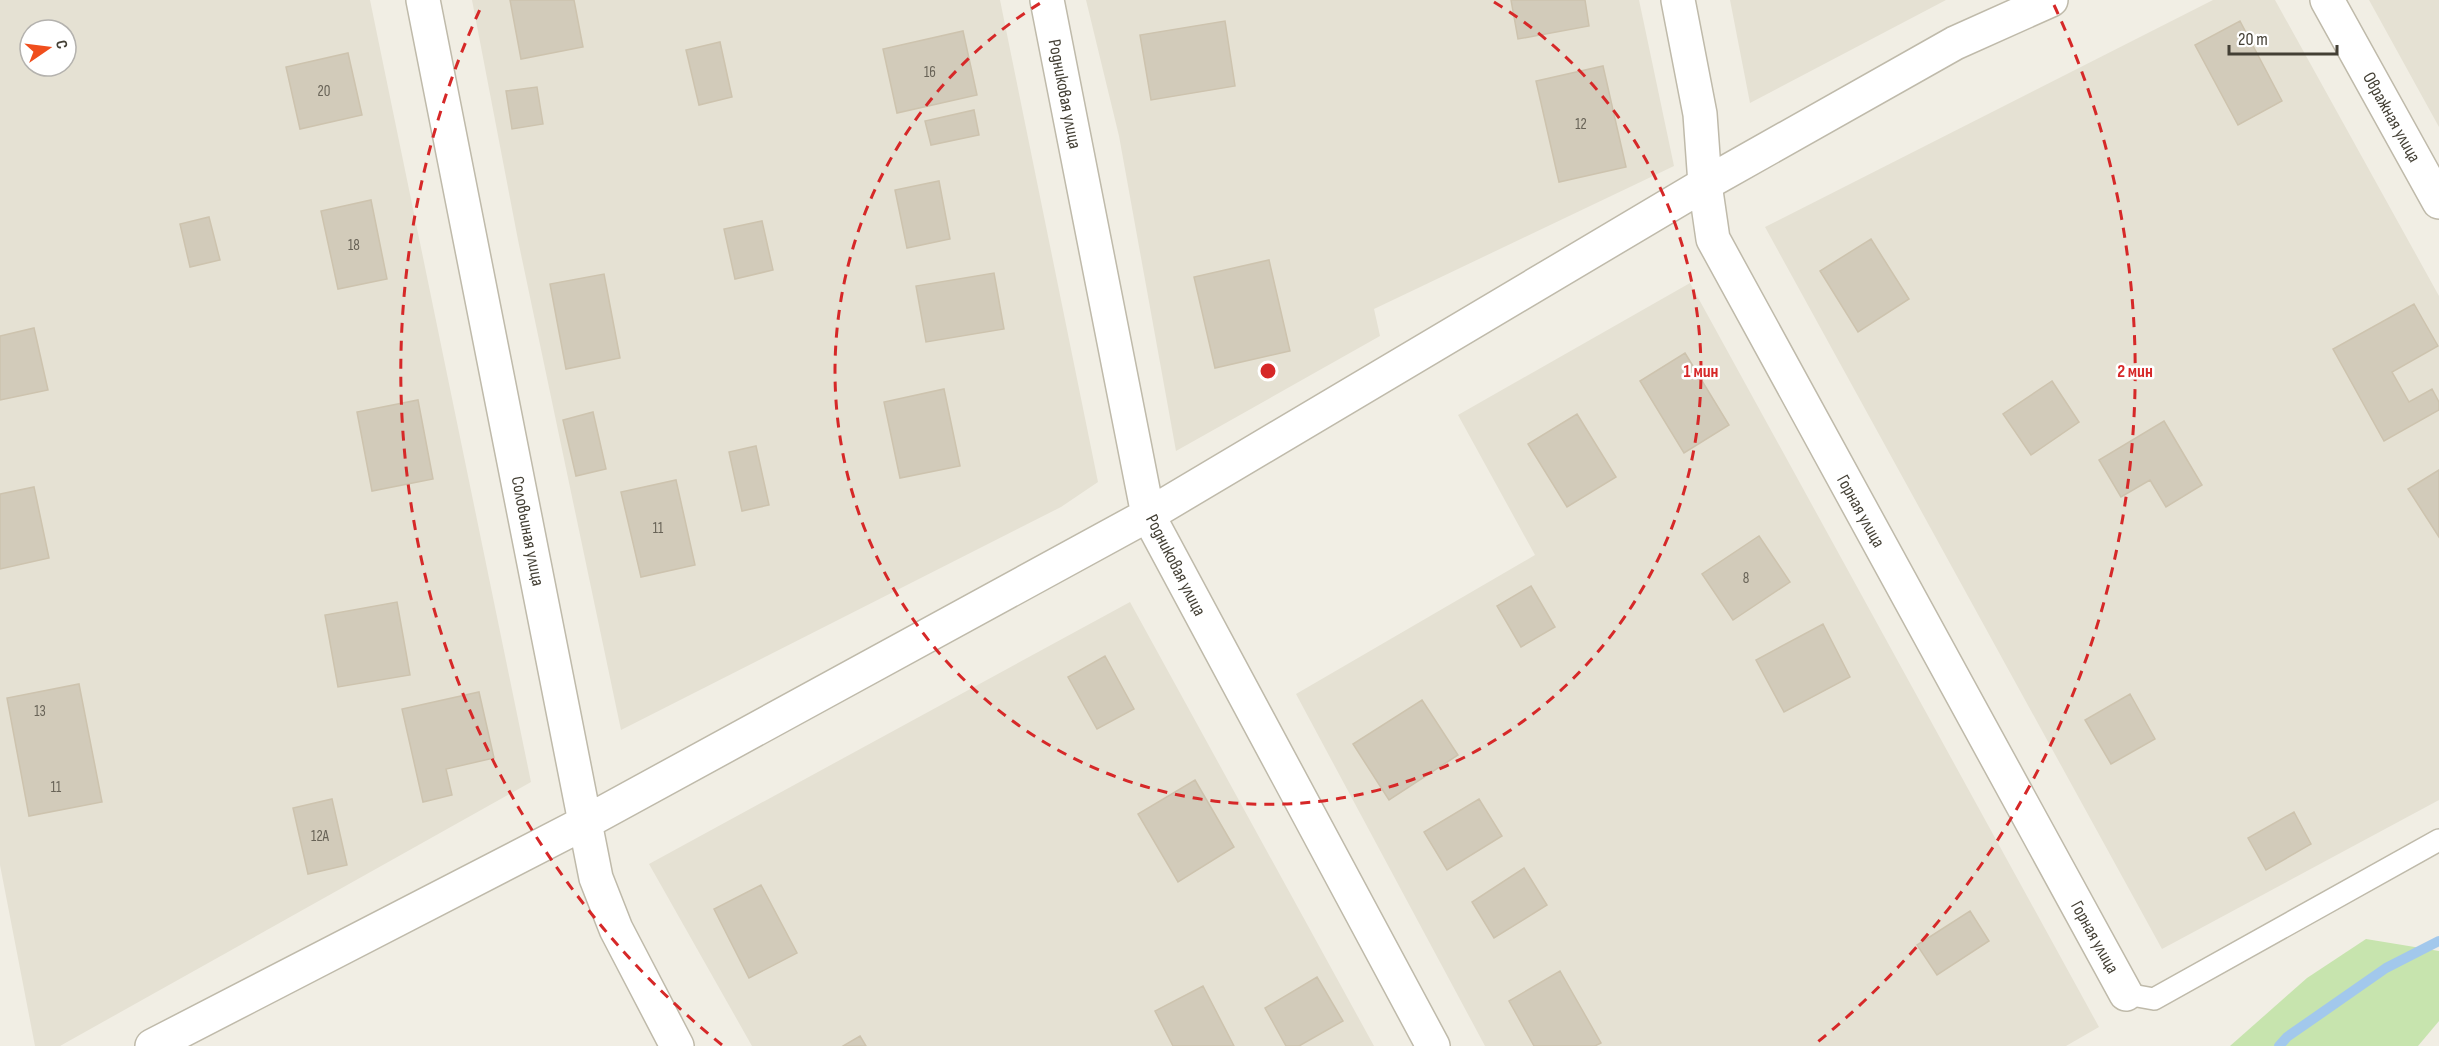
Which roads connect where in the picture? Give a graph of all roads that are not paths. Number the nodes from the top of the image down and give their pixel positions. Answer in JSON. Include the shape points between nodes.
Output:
{"nodes":[{"id":1,"x":423,"y":0,"type":"edge"},
{"id":2,"x":1047,"y":0,"type":"edge"},
{"id":3,"x":1678,"y":0,"type":"edge"},
{"id":4,"x":2050,"y":0,"type":"edge"},
{"id":5,"x":2327,"y":0,"type":"edge"},
{"id":6,"x":1705,"y":184,"type":"junction"},
{"id":7,"x":2439,"y":202,"type":"edge"},
{"id":8,"x":1148,"y":515,"type":"junction"},
{"id":9,"x":586,"y":822,"type":"junction"},
{"id":10,"x":2439,"y":840,"type":"edge"},
{"id":11,"x":2126,"y":994,"type":"joint"},
{"id":12,"x":152,"y":1046,"type":"edge"},
{"id":13,"x":677,"y":1046,"type":"edge"},
{"id":14,"x":1433,"y":1046,"type":"edge"}],
"edges":[{"from":1,"to":9,"type":"street","name":"Соловьиная улица"},
{"from":2,"to":8,"type":"street","name":"Родниковая улица"},
{"from":3,"to":6,"type":"street","name":"Горная улица","via":[[1700,114]]},
{"from":4,"to":6,"type":"street","via":[[1955,43]]},
{"from":5,"to":7,"type":"street","name":"Овражная улица"},
{"from":6,"to":8,"type":"street"},
{"from":6,"to":11,"type":"street","name":"Горная улица","via":[[1713,239]]},
{"from":8,"to":9,"type":"street"},
{"from":8,"to":14,"type":"street","name":"Родниковая улица"},
{"from":9,"to":12,"type":"street"},
{"from":9,"to":13,"type":"street","name":"Соловьиная улица","via":[[596,878],[616,929]]},
{"from":10,"to":11,"type":"lane","via":[[2154,999]]}]}
